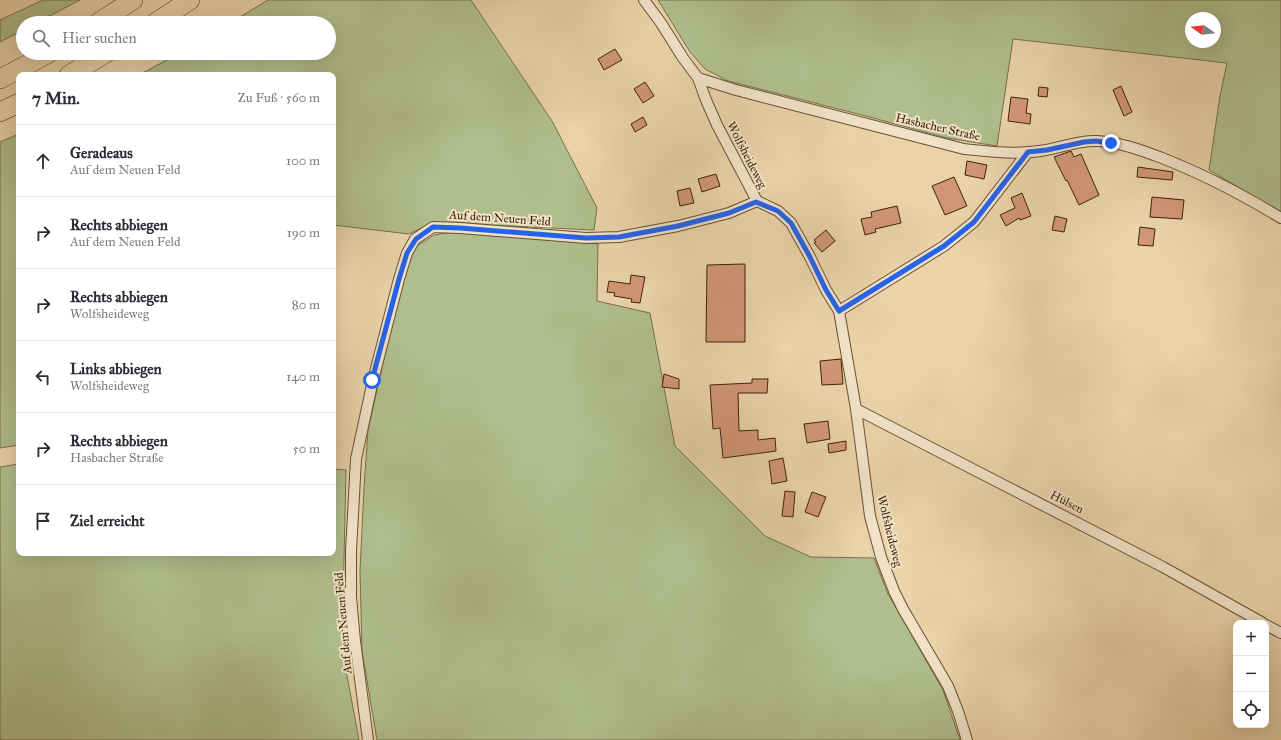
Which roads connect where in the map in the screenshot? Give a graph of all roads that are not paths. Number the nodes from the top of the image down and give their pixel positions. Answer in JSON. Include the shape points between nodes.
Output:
{"nodes":[{"id":1,"x":133,"y":0,"type":"edge"},
{"id":2,"x":190,"y":0,"type":"edge"},
{"id":3,"x":644,"y":0,"type":"edge"},
{"id":4,"x":109,"y":16,"type":"edge"},
{"id":5,"x":166,"y":16,"type":"edge"},
{"id":6,"x":35,"y":60,"type":"edge"},
{"id":7,"x":94,"y":60,"type":"edge"},
{"id":8,"x":74,"y":72,"type":"edge"},
{"id":9,"x":0,"y":78,"type":"edge"},
{"id":10,"x":698,"y":78,"type":"junction"},
{"id":11,"x":16,"y":104,"type":"edge"},
{"id":12,"x":0,"y":112,"type":"edge"},
{"id":13,"x":1028,"y":152,"type":"junction"},
{"id":14,"x":756,"y":202,"type":"junction"},
{"id":15,"x":1281,"y":218,"type":"edge"},
{"id":16,"x":839,"y":311,"type":"junction"},
{"id":17,"x":856,"y":408,"type":"junction"},
{"id":18,"x":1258,"y":620,"type":"edge"},
{"id":19,"x":1269,"y":627,"type":"edge"},
{"id":20,"x":1281,"y":633,"type":"edge"},
{"id":21,"x":368,"y":740,"type":"edge"},
{"id":22,"x":968,"y":740,"type":"edge"}],
"edges":[{"from":1,"to":4,"type":"highway"},
{"from":2,"to":5,"type":"highway"},
{"from":3,"to":10,"type":"street"},
{"from":6,"to":9,"type":"highway"},
{"from":7,"to":8,"type":"highway"},
{"from":10,"to":13,"type":"street","name":"Hasbacher Straße","via":[[964,149]]},
{"from":10,"to":14,"type":"street","name":"Wolfsheideweg","via":[[717,125]]},
{"from":11,"to":12,"type":"highway"},
{"from":13,"to":15,"type":"street","name":"Hasbacher Straße","via":[[1096,141],[1132,148],[1205,176]]},
{"from":13,"to":16,"type":"street","via":[[974,222],[944,246]]},
{"from":14,"to":16,"type":"street","name":"Wolfsheideweg","via":[[778,211],[791,223]]},
{"from":14,"to":21,"type":"street","name":"Auf dem Neuen Feld","via":[[729,213],[619,237],[586,238],[433,227],[416,239],[407,253],[399,279],[372,380],[356,459],[351,597]]},
{"from":16,"to":17,"type":"street","name":"Wolfsheideweg"},
{"from":17,"to":18,"type":"street","name":"Hülsen","via":[[1163,567]]},
{"from":17,"to":22,"type":"street","name":"Wolfsheideweg","via":[[870,516],[887,575],[903,609],[948,686]]},
{"from":19,"to":20,"type":"street"}]}
